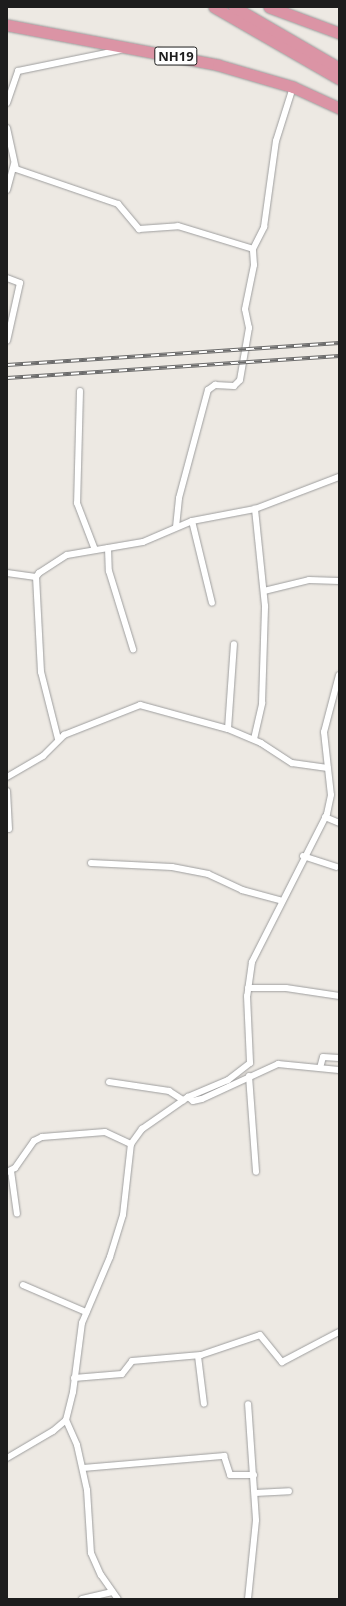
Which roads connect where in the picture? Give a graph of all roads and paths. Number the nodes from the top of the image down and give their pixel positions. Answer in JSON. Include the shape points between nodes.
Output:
{"nodes":[{"id":1,"x":214,"y":7,"type":"edge"},
{"id":2,"x":234,"y":7,"type":"edge"},
{"id":3,"x":269,"y":7,"type":"edge"},
{"id":4,"x":7,"y":25,"type":"edge"},
{"id":5,"x":339,"y":33,"type":"edge"},
{"id":6,"x":129,"y":48,"type":"junction"},
{"id":7,"x":339,"y":68,"type":"edge"},
{"id":8,"x":339,"y":79,"type":"edge"},
{"id":9,"x":293,"y":87,"type":"junction"},
{"id":10,"x":7,"y":104,"type":"edge"},
{"id":11,"x":339,"y":108,"type":"edge"},
{"id":12,"x":7,"y":128,"type":"edge"},
{"id":13,"x":14,"y":164,"type":"junction"},
{"id":14,"x":7,"y":190,"type":"edge"},
{"id":15,"x":253,"y":249,"type":"junction"},
{"id":16,"x":7,"y":278,"type":"edge"},
{"id":17,"x":7,"y":341,"type":"edge"},
{"id":18,"x":80,"y":391,"type":"dead end"},
{"id":19,"x":339,"y":477,"type":"edge"},
{"id":20,"x":256,"y":512,"type":"junction"},
{"id":21,"x":194,"y":525,"type":"junction"},
{"id":22,"x":176,"y":526,"type":"junction"},
{"id":23,"x":95,"y":550,"type":"junction"},
{"id":24,"x":108,"y":551,"type":"junction"},
{"id":25,"x":7,"y":573,"type":"edge"},
{"id":26,"x":36,"y":581,"type":"junction"},
{"id":27,"x":339,"y":581,"type":"edge"},
{"id":28,"x":264,"y":591,"type":"junction"},
{"id":29,"x":212,"y":603,"type":"dead end"},
{"id":30,"x":234,"y":644,"type":"dead end"},
{"id":31,"x":133,"y":649,"type":"dead end"},
{"id":32,"x":339,"y":675,"type":"edge"},
{"id":33,"x":228,"y":729,"type":"junction"},
{"id":34,"x":58,"y":739,"type":"junction"},
{"id":35,"x":254,"y":739,"type":"junction"},
{"id":36,"x":328,"y":768,"type":"junction"},
{"id":37,"x":7,"y":777,"type":"edge"},
{"id":38,"x":7,"y":791,"type":"edge"},
{"id":39,"x":325,"y":817,"type":"junction"},
{"id":40,"x":339,"y":823,"type":"edge"},
{"id":41,"x":9,"y":829,"type":"dead end"},
{"id":42,"x":303,"y":856,"type":"junction"},
{"id":43,"x":91,"y":863,"type":"dead end"},
{"id":44,"x":336,"y":867,"type":"dead end"},
{"id":45,"x":280,"y":900,"type":"junction"},
{"id":46,"x":248,"y":988,"type":"junction"},
{"id":47,"x":339,"y":996,"type":"edge"},
{"id":48,"x":339,"y":1058,"type":"edge"},
{"id":49,"x":320,"y":1068,"type":"junction"},
{"id":50,"x":339,"y":1070,"type":"edge"},
{"id":51,"x":249,"y":1076,"type":"junction"},
{"id":52,"x":109,"y":1082,"type":"dead end"},
{"id":53,"x":186,"y":1098,"type":"junction"},
{"id":54,"x":131,"y":1144,"type":"junction"},
{"id":55,"x":9,"y":1171,"type":"edge"},
{"id":56,"x":256,"y":1172,"type":"dead end"},
{"id":57,"x":17,"y":1214,"type":"dead end"},
{"id":58,"x":23,"y":1285,"type":"dead end"},
{"id":59,"x":86,"y":1312,"type":"junction"},
{"id":60,"x":339,"y":1332,"type":"edge"},
{"id":61,"x":198,"y":1356,"type":"junction"},
{"id":62,"x":74,"y":1378,"type":"junction"},
{"id":63,"x":204,"y":1404,"type":"dead end"},
{"id":64,"x":248,"y":1404,"type":"dead end"},
{"id":65,"x":66,"y":1420,"type":"junction"},
{"id":66,"x":7,"y":1458,"type":"edge"},
{"id":67,"x":83,"y":1468,"type":"junction"},
{"id":68,"x":254,"y":1475,"type":"junction"},
{"id":69,"x":289,"y":1491,"type":"dead end"},
{"id":70,"x":255,"y":1493,"type":"junction"},
{"id":71,"x":112,"y":1592,"type":"junction"},
{"id":72,"x":82,"y":1599,"type":"edge"},
{"id":73,"x":118,"y":1599,"type":"edge"},
{"id":74,"x":248,"y":1599,"type":"edge"}],
"edges":[{"from":1,"to":8,"type":"highway"},
{"from":2,"to":7,"type":"highway"},
{"from":3,"to":5,"type":"highway"},
{"from":4,"to":6,"type":"highway","number":"NH19"},
{"from":6,"to":9,"type":"highway","number":"NH19","via":[[218,65]]},
{"from":6,"to":10,"type":"street","via":[[18,71]]},
{"from":9,"to":11,"type":"highway","number":"NH19"},
{"from":9,"to":15,"type":"street","via":[[276,141],[264,227]]},
{"from":12,"to":13,"type":"street"},
{"from":13,"to":14,"type":"street"},
{"from":13,"to":15,"type":"street","via":[[21,172],[54,179],[79,193],[118,204],[139,229],[178,226]]},
{"from":15,"to":22,"type":"street","via":[[254,265],[245,309],[249,328],[240,380],[234,386],[214,385],[208,390],[179,498]]},
{"from":16,"to":17,"type":"street","via":[[20,283]]},
{"from":18,"to":23,"type":"street","via":[[77,503]]},
{"from":19,"to":20,"type":"street"},
{"from":20,"to":21,"type":"street"},
{"from":20,"to":28,"type":"street"},
{"from":21,"to":22,"type":"street"},
{"from":21,"to":29,"type":"street"},
{"from":22,"to":24,"type":"street","via":[[151,540]]},
{"from":23,"to":24,"type":"street"},
{"from":23,"to":26,"type":"street","via":[[67,555]]},
{"from":24,"to":31,"type":"street","via":[[107,562]]},
{"from":25,"to":26,"type":"street"},
{"from":26,"to":34,"type":"street","via":[[41,672]]},
{"from":27,"to":28,"type":"street","via":[[309,580]]},
{"from":28,"to":35,"type":"street","via":[[263,693]]},
{"from":30,"to":33,"type":"street"},
{"from":32,"to":36,"type":"street","via":[[324,732]]},
{"from":33,"to":34,"type":"street","via":[[140,705],[87,724]]},
{"from":33,"to":35,"type":"street"},
{"from":34,"to":37,"type":"street","via":[[43,756]]},
{"from":35,"to":36,"type":"street","via":[[292,764]]},
{"from":36,"to":39,"type":"street","via":[[331,795]]},
{"from":38,"to":41,"type":"street"},
{"from":39,"to":40,"type":"street"},
{"from":39,"to":42,"type":"street"},
{"from":42,"to":44,"type":"street"},
{"from":42,"to":45,"type":"street"},
{"from":43,"to":45,"type":"street","via":[[172,867],[208,874],[242,890]]},
{"from":45,"to":46,"type":"street","via":[[252,962]]},
{"from":46,"to":47,"type":"street","via":[[286,988]]},
{"from":46,"to":53,"type":"street","via":[[250,1063],[228,1080]]},
{"from":48,"to":49,"type":"street","via":[[323,1057]]},
{"from":49,"to":50,"type":"street"},
{"from":49,"to":51,"type":"street","via":[[278,1064]]},
{"from":51,"to":53,"type":"street","via":[[202,1099],[193,1101]]},
{"from":51,"to":56,"type":"street"},
{"from":52,"to":53,"type":"street","via":[[169,1091]]},
{"from":53,"to":54,"type":"street","via":[[142,1129]]},
{"from":54,"to":55,"type":"street","via":[[105,1132],[42,1137],[34,1141]]},
{"from":54,"to":59,"type":"street","via":[[118,1233]]},
{"from":55,"to":57,"type":"street"},
{"from":58,"to":59,"type":"street"},
{"from":59,"to":62,"type":"street","via":[[77,1342]]},
{"from":60,"to":61,"type":"street","via":[[282,1362],[260,1336]]},
{"from":61,"to":62,"type":"street","via":[[132,1361],[122,1374]]},
{"from":61,"to":63,"type":"street"},
{"from":62,"to":65,"type":"street"},
{"from":64,"to":68,"type":"street"},
{"from":65,"to":66,"type":"street"},
{"from":65,"to":67,"type":"street"},
{"from":67,"to":68,"type":"street","via":[[224,1456],[230,1475]]},
{"from":67,"to":71,"type":"street","via":[[91,1553]]},
{"from":68,"to":70,"type":"street"},
{"from":69,"to":70,"type":"street"},
{"from":70,"to":74,"type":"street","via":[[255,1538]]},
{"from":71,"to":72,"type":"street"},
{"from":71,"to":73,"type":"street"}]}
